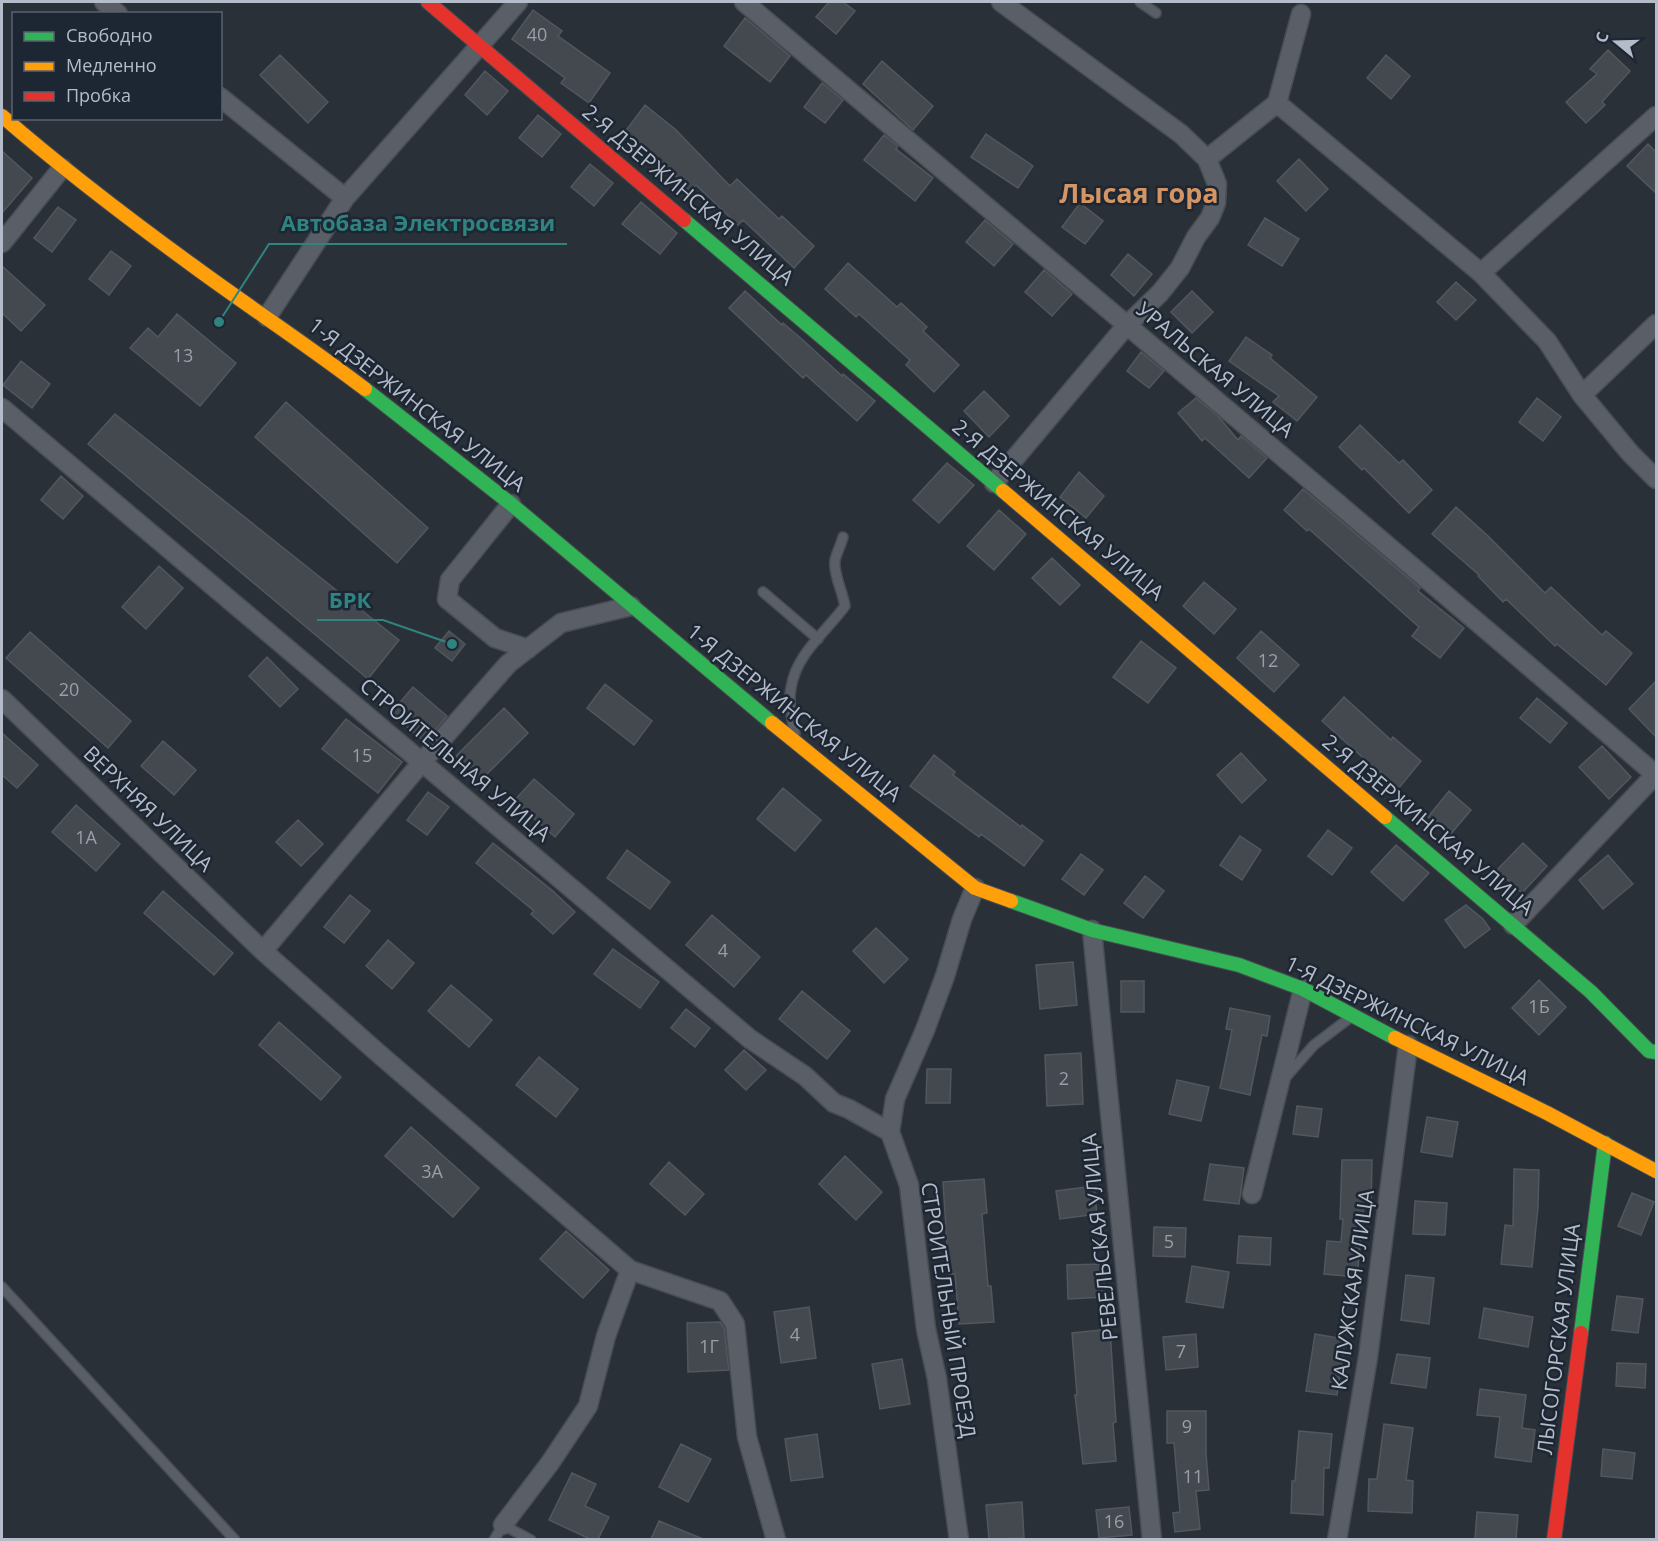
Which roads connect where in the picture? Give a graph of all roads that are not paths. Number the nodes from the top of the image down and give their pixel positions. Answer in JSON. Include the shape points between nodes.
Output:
{"nodes":[{"id":1,"x":104,"y":2,"type":"edge"},
{"id":2,"x":428,"y":2,"type":"edge"},
{"id":3,"x":518,"y":2,"type":"edge"},
{"id":4,"x":744,"y":2,"type":"edge"},
{"id":5,"x":1001,"y":2,"type":"edge"},
{"id":6,"x":1140,"y":2,"type":"edge"},
{"id":7,"x":116,"y":12,"type":"edge"},
{"id":8,"x":1156,"y":13,"type":"dead end"},
{"id":9,"x":1301,"y":14,"type":"dead end"},
{"id":10,"x":479,"y":44,"type":"junction"},
{"id":11,"x":222,"y":99,"type":"edge"},
{"id":12,"x":1277,"y":103,"type":"junction"},
{"id":13,"x":2,"y":116,"type":"edge"},
{"id":14,"x":1656,"y":116,"type":"edge"},
{"id":15,"x":1207,"y":159,"type":"junction"},
{"id":16,"x":62,"y":168,"type":"junction"},
{"id":17,"x":345,"y":198,"type":"junction"},
{"id":18,"x":2,"y":243,"type":"edge"},
{"id":19,"x":1481,"y":273,"type":"junction"},
{"id":20,"x":267,"y":317,"type":"junction"},
{"id":21,"x":1656,"y":324,"type":"edge"},
{"id":22,"x":1126,"y":326,"type":"junction"},
{"id":23,"x":1582,"y":395,"type":"junction"},
{"id":24,"x":2,"y":408,"type":"edge"},
{"id":25,"x":1656,"y":480,"type":"edge"},
{"id":26,"x":994,"y":483,"type":"junction"},
{"id":27,"x":512,"y":504,"type":"junction"},
{"id":28,"x":843,"y":537,"type":"dead end"},
{"id":29,"x":763,"y":592,"type":"dead end"},
{"id":30,"x":631,"y":606,"type":"junction"},
{"id":31,"x":818,"y":639,"type":"junction"},
{"id":32,"x":528,"y":648,"type":"junction"},
{"id":33,"x":2,"y":699,"type":"edge"},
{"id":34,"x":796,"y":743,"type":"junction"},
{"id":35,"x":422,"y":762,"type":"junction"},
{"id":36,"x":1656,"y":775,"type":"edge"},
{"id":37,"x":975,"y":888,"type":"junction"},
{"id":38,"x":1514,"y":925,"type":"junction"},
{"id":39,"x":1092,"y":930,"type":"junction"},
{"id":40,"x":263,"y":951,"type":"junction"},
{"id":41,"x":1303,"y":989,"type":"junction"},
{"id":42,"x":1352,"y":1016,"type":"junction"},
{"id":43,"x":1408,"y":1045,"type":"junction"},
{"id":44,"x":1656,"y":1052,"type":"edge"},
{"id":45,"x":1280,"y":1085,"type":"junction"},
{"id":46,"x":890,"y":1132,"type":"junction"},
{"id":47,"x":1605,"y":1143,"type":"junction"},
{"id":48,"x":1656,"y":1171,"type":"edge"},
{"id":49,"x":1252,"y":1194,"type":"dead end"},
{"id":50,"x":630,"y":1270,"type":"junction"},
{"id":51,"x":2,"y":1287,"type":"edge"},
{"id":52,"x":499,"y":1532,"type":"edge"},
{"id":53,"x":235,"y":1539,"type":"edge"},
{"id":54,"x":531,"y":1539,"type":"edge"},
{"id":55,"x":776,"y":1539,"type":"edge"},
{"id":56,"x":959,"y":1539,"type":"edge"},
{"id":57,"x":1152,"y":1539,"type":"edge"},
{"id":58,"x":1337,"y":1539,"type":"edge"},
{"id":59,"x":1554,"y":1539,"type":"edge"}],
"edges":[{"from":1,"to":7,"type":"street"},
{"from":2,"to":10,"type":"street","name":"2-Я ДЗЕРЖИНСКАЯ УЛИЦА"},
{"from":3,"to":10,"type":"street"},
{"from":4,"to":22,"type":"street","name":"УРАЛЬСКАЯ УЛИЦА"},
{"from":5,"to":15,"type":"street","via":[[1181,134]]},
{"from":6,"to":8,"type":"lane"},
{"from":9,"to":12,"type":"street"},
{"from":10,"to":17,"type":"street"},
{"from":10,"to":26,"type":"street","name":"2-Я ДЗЕРЖИНСКАЯ УЛИЦА"},
{"from":11,"to":17,"type":"street"},
{"from":12,"to":15,"type":"street"},
{"from":12,"to":19,"type":"street"},
{"from":13,"to":16,"type":"street","name":"1-Я ДЗЕРЖИНСКАЯ УЛИЦА"},
{"from":14,"to":19,"type":"street"},
{"from":15,"to":22,"type":"street","via":[[1217,184],[1210,218],[1180,268]]},
{"from":16,"to":18,"type":"street"},
{"from":16,"to":20,"type":"street","name":"1-Я ДЗЕРЖИНСКАЯ УЛИЦА"},
{"from":17,"to":20,"type":"street"},
{"from":19,"to":23,"type":"street","via":[[1547,340]]},
{"from":20,"to":27,"type":"street","name":"1-Я ДЗЕРЖИНСКАЯ УЛИЦА"},
{"from":21,"to":23,"type":"street"},
{"from":22,"to":26,"type":"street"},
{"from":22,"to":36,"type":"street","name":"УРАЛЬСКАЯ УЛИЦА","via":[[1362,522]]},
{"from":23,"to":25,"type":"street"},
{"from":24,"to":35,"type":"street","name":"СТРОИТЕЛЬНАЯ УЛИЦА"},
{"from":26,"to":38,"type":"street","name":"2-Я ДЗЕРЖИНСКАЯ УЛИЦА"},
{"from":27,"to":30,"type":"street","name":"1-Я ДЗЕРЖИНСКАЯ УЛИЦА"},
{"from":27,"to":32,"type":"street","via":[[450,580],[447,599],[495,638]]},
{"from":28,"to":31,"type":"lane","via":[[835,562],[845,606]]},
{"from":29,"to":31,"type":"lane"},
{"from":30,"to":32,"type":"street","via":[[561,623]]},
{"from":30,"to":34,"type":"street","name":"1-Я ДЗЕРЖИНСКАЯ УЛИЦА"},
{"from":31,"to":34,"type":"lane","via":[[801,661],[791,687]]},
{"from":32,"to":35,"type":"street","via":[[508,664]]},
{"from":33,"to":40,"type":"street","name":"ВЕРХНЯЯ УЛИЦА"},
{"from":34,"to":37,"type":"street","name":"1-Я ДЗЕРЖИНСКАЯ УЛИЦА"},
{"from":35,"to":40,"type":"street"},
{"from":35,"to":46,"type":"street","name":"СТРОИТЕЛЬНАЯ УЛИЦА","via":[[750,1039],[805,1076],[834,1103]]},
{"from":36,"to":38,"type":"street"},
{"from":37,"to":39,"type":"street","name":"1-Я ДЗЕРЖИНСКАЯ УЛИЦА"},
{"from":37,"to":46,"type":"street","name":"СТРОИТЕЛЬНЫЙ ПРОЕЗД","via":[[937,998],[895,1099]]},
{"from":38,"to":44,"type":"street","name":"2-Я ДЗЕРЖИНСКАЯ УЛИЦА","via":[[1591,992],[1649,1051]]},
{"from":39,"to":41,"type":"street","name":"1-Я ДЗЕРЖИНСКАЯ УЛИЦА","via":[[1239,965]]},
{"from":39,"to":57,"type":"street","name":"РЕВЕЛЬСКАЯ УЛИЦА"},
{"from":40,"to":50,"type":"street","name":"ВЕРХНЯЯ УЛИЦА"},
{"from":41,"to":42,"type":"street","name":"1-Я ДЗЕРЖИНСКАЯ УЛИЦА"},
{"from":41,"to":45,"type":"street"},
{"from":42,"to":43,"type":"street","name":"1-Я ДЗЕРЖИНСКАЯ УЛИЦА"},
{"from":42,"to":45,"type":"lane","via":[[1314,1045]]},
{"from":43,"to":47,"type":"street","name":"1-Я ДЗЕРЖИНСКАЯ УЛИЦА"},
{"from":43,"to":58,"type":"street","name":"КАЛУЖСКАЯ УЛИЦА","via":[[1368,1357]]},
{"from":45,"to":49,"type":"street"},
{"from":46,"to":56,"type":"street","name":"СТРОИТЕЛЬНЫЙ ПРОЕЗД","via":[[909,1185],[926,1329],[937,1379]]},
{"from":47,"to":48,"type":"street","name":"1-Я ДЗЕРЖИНСКАЯ УЛИЦА"},
{"from":47,"to":59,"type":"street","name":"ЛЫСОГОРСКАЯ УЛИЦА"},
{"from":50,"to":52,"type":"street","via":[[606,1336],[588,1406]]},
{"from":50,"to":55,"type":"street","via":[[720,1301],[735,1324],[747,1437]]},
{"from":51,"to":53,"type":"lane"},
{"from":52,"to":54,"type":"lane"}]}
